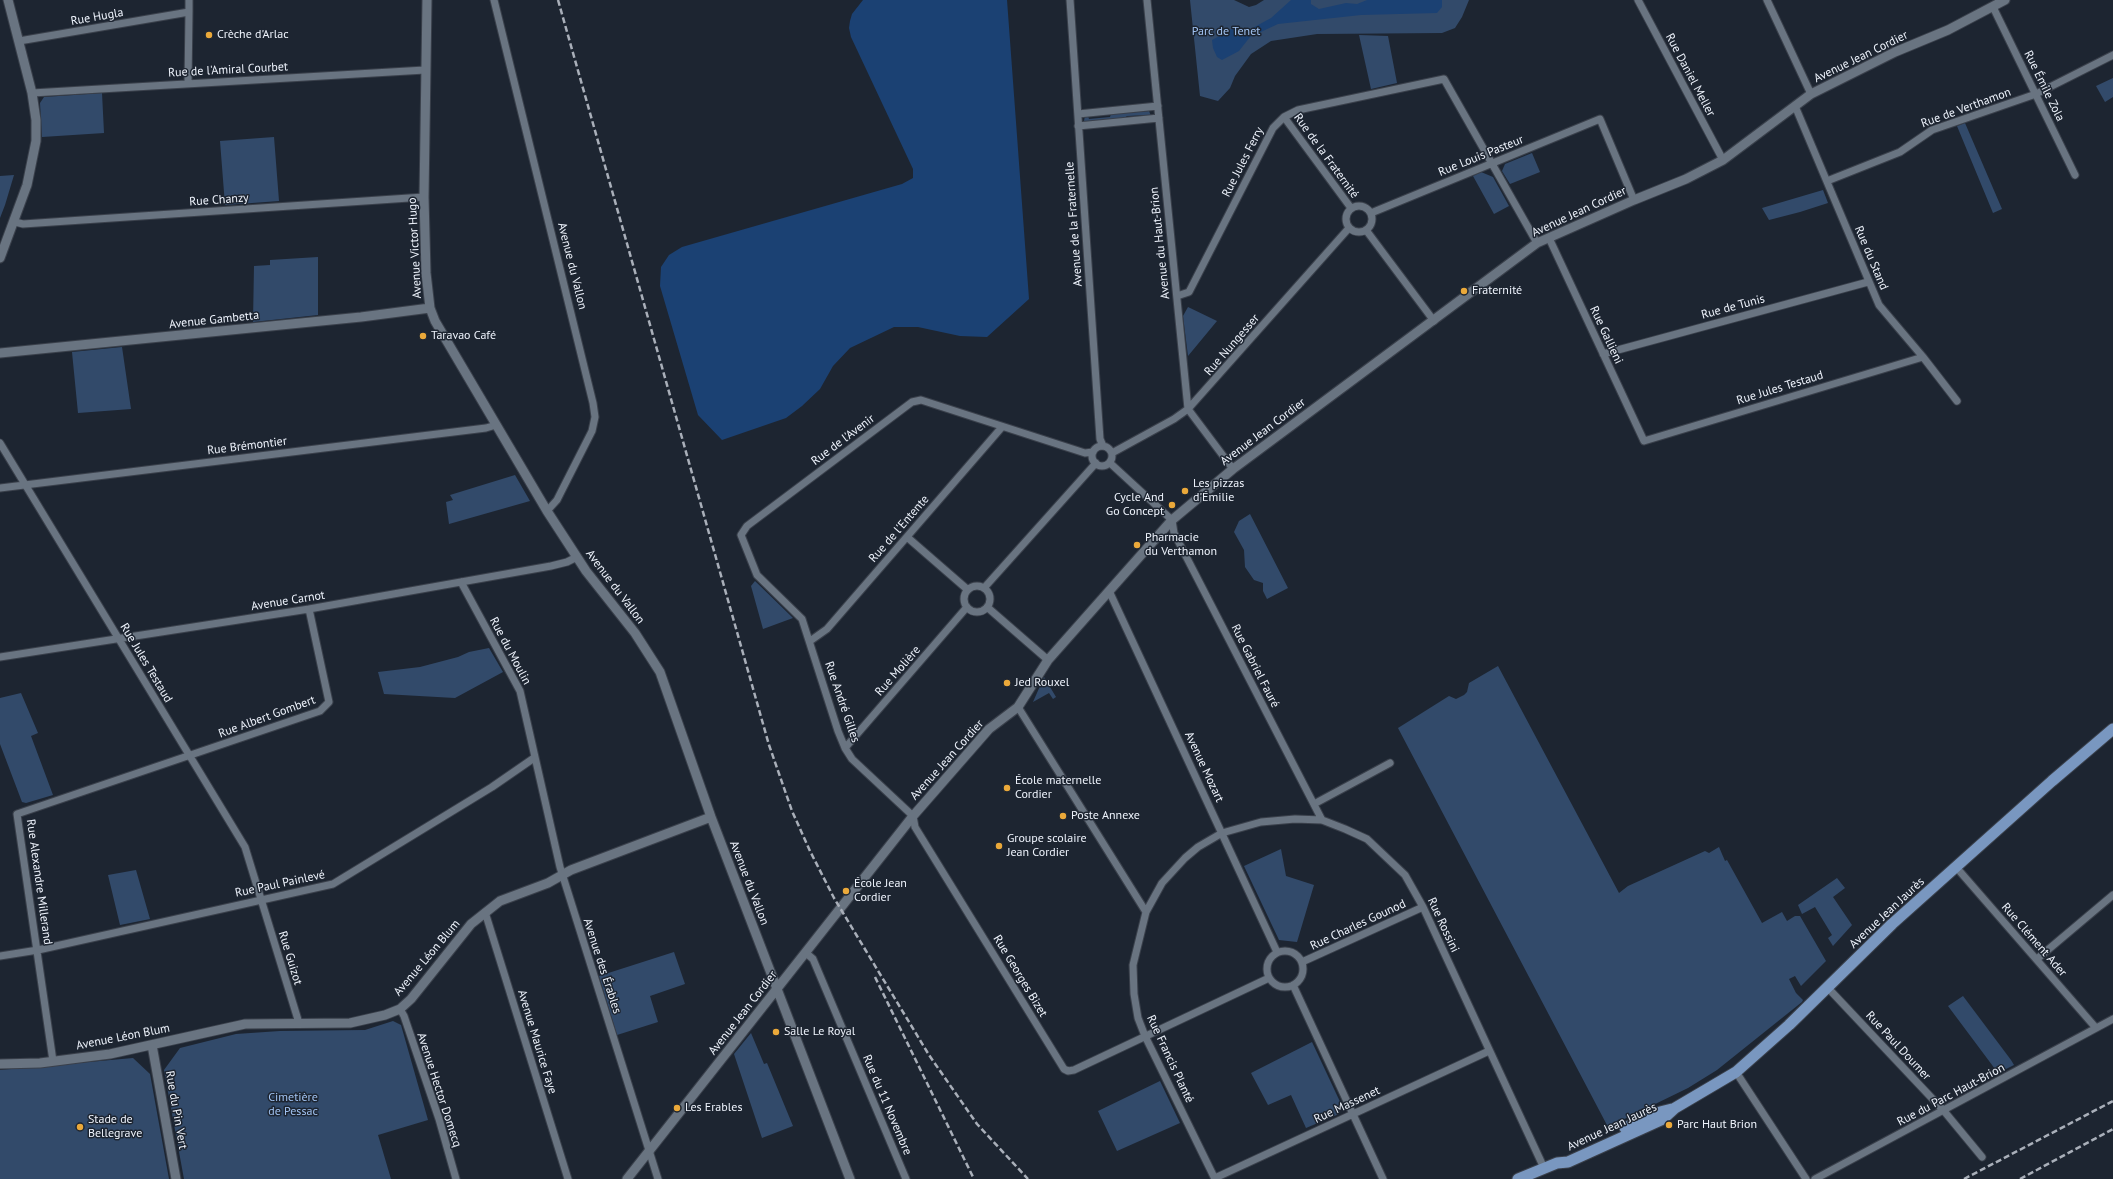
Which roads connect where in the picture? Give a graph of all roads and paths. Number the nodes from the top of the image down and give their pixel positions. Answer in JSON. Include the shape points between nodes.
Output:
{"nodes":[{"id":1,"x":8,"y":0,"type":"edge"},
{"id":2,"x":189,"y":0,"type":"edge"},
{"id":3,"x":427,"y":0,"type":"edge"},
{"id":4,"x":494,"y":0,"type":"edge"},
{"id":5,"x":1070,"y":0,"type":"edge"},
{"id":6,"x":1147,"y":0,"type":"edge"},
{"id":7,"x":1638,"y":0,"type":"edge"},
{"id":8,"x":1767,"y":0,"type":"edge"},
{"id":9,"x":2005,"y":0,"type":"edge"},
{"id":10,"x":1993,"y":7,"type":"junction"},
{"id":11,"x":189,"y":12,"type":"junction"},
{"id":12,"x":19,"y":41,"type":"junction"},
{"id":13,"x":2113,"y":55,"type":"edge"},
{"id":14,"x":425,"y":70,"type":"junction"},
{"id":15,"x":188,"y":83,"type":"junction"},
{"id":16,"x":32,"y":93,"type":"junction"},
{"id":17,"x":1811,"y":94,"type":"junction"},
{"id":18,"x":2036,"y":94,"type":"junction"},
{"id":19,"x":1158,"y":106,"type":"junction"},
{"id":20,"x":1795,"y":106,"type":"junction"},
{"id":21,"x":1078,"y":114,"type":"junction"},
{"id":22,"x":1284,"y":117,"type":"junction"},
{"id":23,"x":1159,"y":118,"type":"junction"},
{"id":24,"x":1078,"y":126,"type":"junction"},
{"id":25,"x":1723,"y":160,"type":"junction"},
{"id":26,"x":1491,"y":163,"type":"junction"},
{"id":27,"x":2075,"y":175,"type":"dead end"},
{"id":28,"x":1827,"y":181,"type":"junction"},
{"id":29,"x":424,"y":197,"type":"junction"},
{"id":30,"x":1634,"y":200,"type":"junction"},
{"id":31,"x":1351,"y":208,"type":"junction"},
{"id":32,"x":1371,"y":213,"type":"junction"},
{"id":33,"x":15,"y":222,"type":"junction"},
{"id":34,"x":1349,"y":228,"type":"junction"},
{"id":35,"x":1366,"y":230,"type":"junction"},
{"id":36,"x":1549,"y":238,"type":"junction"},
{"id":37,"x":1537,"y":243,"type":"junction"},
{"id":38,"x":0,"y":258,"type":"edge"},
{"id":39,"x":1868,"y":282,"type":"junction"},
{"id":40,"x":1176,"y":296,"type":"junction"},
{"id":41,"x":430,"y":308,"type":"junction"},
{"id":42,"x":1434,"y":321,"type":"junction"},
{"id":43,"x":0,"y":354,"type":"edge"},
{"id":44,"x":1603,"y":354,"type":"junction"},
{"id":45,"x":1923,"y":357,"type":"junction"},
{"id":46,"x":1957,"y":401,"type":"dead end"},
{"id":47,"x":1188,"y":409,"type":"junction"},
{"id":48,"x":496,"y":425,"type":"junction"},
{"id":49,"x":1002,"y":427,"type":"junction"},
{"id":50,"x":1644,"y":441,"type":"joint"},
{"id":51,"x":0,"y":443,"type":"edge"},
{"id":52,"x":1103,"y":446,"type":"junction"},
{"id":53,"x":1093,"y":452,"type":"junction"},
{"id":54,"x":1112,"y":453,"type":"junction"},
{"id":55,"x":1096,"y":463,"type":"junction"},
{"id":56,"x":1110,"y":463,"type":"junction"},
{"id":57,"x":1233,"y":469,"type":"junction"},
{"id":58,"x":25,"y":485,"type":"junction"},
{"id":59,"x":0,"y":488,"type":"edge"},
{"id":60,"x":547,"y":511,"type":"junction"},
{"id":61,"x":1172,"y":520,"type":"junction"},
{"id":62,"x":907,"y":537,"type":"junction"},
{"id":63,"x":577,"y":557,"type":"junction"},
{"id":64,"x":461,"y":582,"type":"junction"},
{"id":65,"x":984,"y":588,"type":"junction"},
{"id":66,"x":968,"y":590,"type":"junction"},
{"id":67,"x":1110,"y":593,"type":"junction"},
{"id":68,"x":967,"y":607,"type":"junction"},
{"id":69,"x":987,"y":607,"type":"junction"},
{"id":70,"x":309,"y":609,"type":"junction"},
{"id":71,"x":118,"y":640,"type":"junction"},
{"id":72,"x":810,"y":641,"type":"junction"},
{"id":73,"x":0,"y":657,"type":"edge"},
{"id":74,"x":1048,"y":660,"type":"junction"},
{"id":75,"x":1018,"y":707,"type":"junction"},
{"id":76,"x":2113,"y":729,"type":"edge"},
{"id":77,"x":845,"y":748,"type":"junction"},
{"id":78,"x":189,"y":756,"type":"junction"},
{"id":79,"x":534,"y":758,"type":"junction"},
{"id":80,"x":1390,"y":764,"type":"dead end"},
{"id":81,"x":1314,"y":804,"type":"junction"},
{"id":82,"x":913,"y":816,"type":"junction"},
{"id":83,"x":711,"y":817,"type":"junction"},
{"id":84,"x":1322,"y":820,"type":"junction"},
{"id":85,"x":1222,"y":833,"type":"junction"},
{"id":86,"x":1956,"y":867,"type":"junction"},
{"id":87,"x":562,"y":875,"type":"junction"},
{"id":88,"x":2113,"y":894,"type":"edge"},
{"id":89,"x":261,"y":900,"type":"junction"},
{"id":90,"x":1423,"y":907,"type":"junction"},
{"id":91,"x":485,"y":912,"type":"junction"},
{"id":92,"x":1146,"y":912,"type":"junction"},
{"id":93,"x":38,"y":950,"type":"junction"},
{"id":94,"x":1277,"y":952,"type":"junction"},
{"id":95,"x":806,"y":953,"type":"junction"},
{"id":96,"x":0,"y":956,"type":"edge"},
{"id":97,"x":2037,"y":960,"type":"junction"},
{"id":98,"x":1302,"y":962,"type":"junction"},
{"id":99,"x":1269,"y":978,"type":"junction"},
{"id":100,"x":1293,"y":985,"type":"junction"},
{"id":101,"x":1828,"y":988,"type":"junction"},
{"id":102,"x":777,"y":990,"type":"junction"},
{"id":103,"x":400,"y":1009,"type":"junction"},
{"id":104,"x":2113,"y":1019,"type":"edge"},
{"id":105,"x":299,"y":1023,"type":"junction"},
{"id":106,"x":2096,"y":1028,"type":"junction"},
{"id":107,"x":1145,"y":1036,"type":"junction"},
{"id":108,"x":152,"y":1045,"type":"junction"},
{"id":109,"x":1489,"y":1051,"type":"junction"},
{"id":110,"x":53,"y":1061,"type":"junction"},
{"id":111,"x":0,"y":1064,"type":"edge"},
{"id":112,"x":1736,"y":1072,"type":"junction"},
{"id":113,"x":1944,"y":1111,"type":"junction"},
{"id":114,"x":1353,"y":1115,"type":"junction"},
{"id":115,"x":649,"y":1152,"type":"junction"},
{"id":116,"x":1982,"y":1157,"type":"dead end"},
{"id":117,"x":1544,"y":1168,"type":"junction"},
{"id":118,"x":176,"y":1179,"type":"edge"},
{"id":119,"x":456,"y":1179,"type":"edge"},
{"id":120,"x":568,"y":1179,"type":"edge"},
{"id":121,"x":627,"y":1179,"type":"edge"},
{"id":122,"x":658,"y":1179,"type":"edge"},
{"id":123,"x":850,"y":1179,"type":"edge"},
{"id":124,"x":906,"y":1179,"type":"edge"},
{"id":125,"x":1215,"y":1179,"type":"edge"},
{"id":126,"x":1383,"y":1179,"type":"edge"},
{"id":127,"x":1518,"y":1179,"type":"edge"},
{"id":128,"x":1806,"y":1179,"type":"edge"},
{"id":129,"x":1815,"y":1179,"type":"edge"}],
"edges":[{"from":1,"to":12,"type":"street"},
{"from":2,"to":11,"type":"street"},
{"from":3,"to":14,"type":"street","name":"Avenue Victor Hugo"},
{"from":4,"to":60,"type":"street","name":"Avenue du Vallon","via":[[595,417],[592,431],[557,500]]},
{"from":5,"to":21,"type":"street","name":"Avenue de la Fraternelle"},
{"from":6,"to":19,"type":"street","name":"Avenue du Haut-Brion"},
{"from":7,"to":25,"type":"street","name":"Rue Daniel Meller"},
{"from":8,"to":17,"type":"street"},
{"from":9,"to":10,"type":"street","name":"Avenue Jean Cordier"},
{"from":10,"to":17,"type":"street","name":"Avenue Jean Cordier"},
{"from":10,"to":18,"type":"street","name":"Rue Émile Zola"},
{"from":11,"to":12,"type":"street","name":"Rue Hugla"},
{"from":11,"to":15,"type":"street"},
{"from":12,"to":16,"type":"street"},
{"from":13,"to":18,"type":"street","name":"Rue de Verthamon"},
{"from":14,"to":15,"type":"street","name":"Rue de l'Amiral Courbet"},
{"from":14,"to":29,"type":"street","name":"Avenue Victor Hugo"},
{"from":15,"to":16,"type":"street","name":"Rue de l'Amiral Courbet"},
{"from":16,"to":33,"type":"street","via":[[36,141],[27,185]]},
{"from":17,"to":20,"type":"street","name":"Avenue Jean Cordier"},
{"from":18,"to":27,"type":"street","name":"Rue Émile Zola"},
{"from":18,"to":28,"type":"street","name":"Rue de Verthamon","via":[[1932,130],[1900,152]]},
{"from":19,"to":21,"type":"street"},
{"from":19,"to":23,"type":"street","name":"Avenue du Haut-Brion"},
{"from":20,"to":25,"type":"street","name":"Avenue Jean Cordier"},
{"from":20,"to":28,"type":"street","name":"Rue du Stand"},
{"from":21,"to":24,"type":"street","name":"Avenue de la Fraternelle"},
{"from":22,"to":26,"type":"street","name":"Rue Jules Ferry","via":[[1298,110],[1444,79]]},
{"from":22,"to":31,"type":"street","name":"Rue de la Fraternité"},
{"from":22,"to":40,"type":"street","name":"Rue Jules Ferry","via":[[1273,128],[1189,292]]},
{"from":23,"to":24,"type":"street"},
{"from":23,"to":40,"type":"street","name":"Avenue du Haut-Brion"},
{"from":24,"to":52,"type":"street","name":"Avenue de la Fraternelle","via":[[1100,439]]},
{"from":25,"to":30,"type":"street","name":"Avenue Jean Cordier","via":[[1686,179]]},
{"from":26,"to":30,"type":"street","name":"Rue Louis Pasteur","via":[[1600,119]]},
{"from":26,"to":32,"type":"street","name":"Rue Louis Pasteur"},
{"from":26,"to":37,"type":"street"},
{"from":28,"to":39,"type":"street","name":"Rue du Stand"},
{"from":29,"to":33,"type":"street","name":"Rue Chanzy","via":[[23,224]]},
{"from":29,"to":41,"type":"street","name":"Avenue Victor Hugo","via":[[426,273]]},
{"from":30,"to":36,"type":"street","name":"Avenue Jean Cordier"},
{"from":31,"to":32,"type":"street","via":[[1364,207]]},
{"from":31,"to":34,"type":"street","via":[[1346,216]]},
{"from":32,"to":35,"type":"street","via":[[1371,224]]},
{"from":33,"to":38,"type":"street"},
{"from":34,"to":35,"type":"street","via":[[1356,232]]},
{"from":34,"to":47,"type":"street","name":"Rue Nungesser"},
{"from":35,"to":42,"type":"street"},
{"from":36,"to":37,"type":"street","name":"Avenue Jean Cordier"},
{"from":36,"to":44,"type":"street","name":"Rue Gallieni"},
{"from":37,"to":42,"type":"street","name":"Avenue Jean Cordier"},
{"from":39,"to":44,"type":"street","name":"Rue de Tunis"},
{"from":39,"to":45,"type":"street","name":"Rue du Stand","via":[[1879,305]]},
{"from":40,"to":47,"type":"street","name":"Avenue du Haut-Brion"},
{"from":41,"to":43,"type":"street","name":"Avenue Gambetta"},
{"from":41,"to":48,"type":"street","name":"Avenue Victor Hugo"},
{"from":42,"to":57,"type":"street","name":"Avenue Jean Cordier"},
{"from":44,"to":50,"type":"street","name":"Rue Gallieni"},
{"from":45,"to":46,"type":"street","name":"Rue du Stand"},
{"from":45,"to":50,"type":"street","name":"Rue Jules Testaud"},
{"from":47,"to":54,"type":"street","name":"Rue Nungesser"},
{"from":47,"to":57,"type":"street"},
{"from":48,"to":58,"type":"street","name":"Rue Brémontier"},
{"from":48,"to":60,"type":"street","name":"Avenue Victor Hugo"},
{"from":49,"to":53,"type":"street","name":"Rue de l'Avenir","via":[[1085,453]]},
{"from":49,"to":62,"type":"street","name":"Rue de l'Entente"},
{"from":49,"to":72,"type":"street","name":"Rue de l'Avenir","via":[[921,400],[912,402],[747,526],[741,535],[757,574],[802,619]]},
{"from":51,"to":58,"type":"street","name":"Rue Jules Testaud"},
{"from":52,"to":53,"type":"street"},
{"from":52,"to":54,"type":"street"},
{"from":53,"to":55,"type":"street","via":[[1092,457]]},
{"from":54,"to":56,"type":"street"},
{"from":55,"to":56,"type":"street","via":[[1106,466]]},
{"from":55,"to":65,"type":"street"},
{"from":56,"to":61,"type":"street"},
{"from":57,"to":61,"type":"street","name":"Avenue Jean Cordier"},
{"from":58,"to":59,"type":"street","name":"Rue Brémontier"},
{"from":58,"to":71,"type":"street","name":"Rue Jules Testaud"},
{"from":60,"to":63,"type":"street","name":"Avenue du Vallon"},
{"from":61,"to":67,"type":"street","name":"Avenue Jean Cordier"},
{"from":61,"to":81,"type":"street","name":"Rue Gabriel Fauré","via":[[1174,533]]},
{"from":62,"to":66,"type":"street"},
{"from":62,"to":72,"type":"street","name":"Rue de l'Entente","via":[[827,629]]},
{"from":63,"to":64,"type":"street","name":"Avenue Carnot","via":[[551,566]]},
{"from":63,"to":83,"type":"street","name":"Avenue du Vallon","via":[[635,633],[660,672]]},
{"from":64,"to":70,"type":"street","name":"Avenue Carnot"},
{"from":64,"to":79,"type":"street","name":"Rue du Moulin","via":[[520,692]]},
{"from":65,"to":66,"type":"street","via":[[976,586]]},
{"from":65,"to":69,"type":"street","via":[[990,595]]},
{"from":66,"to":68,"type":"street","via":[[964,600]]},
{"from":67,"to":74,"type":"street","name":"Avenue Jean Cordier"},
{"from":67,"to":85,"type":"street","name":"Avenue Mozart"},
{"from":68,"to":69,"type":"street","via":[[979,612]]},
{"from":68,"to":77,"type":"street","name":"Rue Molière"},
{"from":69,"to":74,"type":"street"},
{"from":70,"to":71,"type":"street","name":"Avenue Carnot"},
{"from":70,"to":78,"type":"street","name":"Rue Albert Gombert","via":[[329,702],[326,707]]},
{"from":71,"to":73,"type":"street","name":"Avenue Carnot"},
{"from":71,"to":78,"type":"street","name":"Rue Jules Testaud"},
{"from":72,"to":77,"type":"street","name":"Rue André Gilles"},
{"from":74,"to":75,"type":"street","name":"Avenue Jean Cordier"},
{"from":75,"to":82,"type":"street","name":"Avenue Jean Cordier","via":[[989,729]]},
{"from":75,"to":92,"type":"street"},
{"from":76,"to":86,"type":"main road","name":"Avenue Jean Jaurès"},
{"from":77,"to":82,"type":"street","name":"Rue André Gilles","via":[[852,759]]},
{"from":78,"to":89,"type":"street","name":"Rue Jules Testaud","via":[[245,847]]},
{"from":78,"to":93,"type":"street","name":"Rue Alexandre Millerand","via":[[18,814]]},
{"from":79,"to":87,"type":"street","name":"Avenue des Érables"},
{"from":79,"to":89,"type":"street","name":"Rue Paul Painlevé","via":[[492,787],[333,884]]},
{"from":80,"to":81,"type":"street"},
{"from":81,"to":84,"type":"street","name":"Rue Gabriel Fauré"},
{"from":82,"to":95,"type":"street","name":"Avenue Jean Cordier"},
{"from":82,"to":107,"type":"street","name":"Rue Georges Bizet","via":[[915,827],[1064,1069],[1074,1070]]},
{"from":83,"to":87,"type":"street","name":"Avenue Léon Blum"},
{"from":83,"to":102,"type":"street","name":"Avenue du Vallon"},
{"from":84,"to":85,"type":"street","name":"Rue Rossini","via":[[1261,822]]},
{"from":84,"to":90,"type":"street","name":"Rue Rossini","via":[[1366,840],[1390,859],[1405,874]]},
{"from":85,"to":92,"type":"street","name":"Rue Francis Planté","via":[[1198,847],[1171,872]]},
{"from":85,"to":94,"type":"street","name":"Avenue Mozart"},
{"from":86,"to":97,"type":"street","name":"Rue Clément Ader"},
{"from":86,"to":101,"type":"main road","name":"Avenue Jean Jaurès","via":[[1892,924]]},
{"from":87,"to":91,"type":"street","name":"Avenue Léon Blum","via":[[500,901]]},
{"from":87,"to":115,"type":"street","name":"Avenue des Érables"},
{"from":88,"to":97,"type":"street"},
{"from":89,"to":93,"type":"street","name":"Rue Paul Painlevé"},
{"from":89,"to":105,"type":"street","name":"Rue Guizot"},
{"from":90,"to":98,"type":"street","name":"Rue Charles Gounod"},
{"from":90,"to":109,"type":"street","name":"Rue Rossini"},
{"from":91,"to":103,"type":"street","name":"Avenue Léon Blum","via":[[471,924],[411,999]]},
{"from":91,"to":120,"type":"street","name":"Avenue Maurice Faye"},
{"from":92,"to":107,"type":"street","name":"Rue Francis Planté","via":[[1133,965],[1138,1018]]},
{"from":93,"to":96,"type":"street","name":"Rue Paul Painlevé"},
{"from":93,"to":110,"type":"street","name":"Rue Alexandre Millerand"},
{"from":94,"to":98,"type":"street","via":[[1295,953]]},
{"from":94,"to":99,"type":"street","via":[[1269,960]]},
{"from":95,"to":102,"type":"street","name":"Avenue Jean Cordier"},
{"from":95,"to":124,"type":"street","name":"Rue du 11 Novembre","via":[[813,959]]},
{"from":97,"to":106,"type":"street","name":"Rue Clément Ader"},
{"from":98,"to":100,"type":"street","via":[[1303,973]]},
{"from":99,"to":100,"type":"street","via":[[1282,986]]},
{"from":99,"to":107,"type":"street"},
{"from":100,"to":114,"type":"street"},
{"from":101,"to":112,"type":"main road","name":"Avenue Jean Jaurès","via":[[1760,1053]]},
{"from":101,"to":113,"type":"street","name":"Rue Paul Doumer"},
{"from":102,"to":115,"type":"street","name":"Avenue Jean Cordier"},
{"from":102,"to":123,"type":"street","name":"Avenue du Vallon"},
{"from":103,"to":105,"type":"street","name":"Avenue Léon Blum","via":[[355,1023]]},
{"from":103,"to":119,"type":"street","name":"Avenue Hector Domecq"},
{"from":104,"to":106,"type":"street","name":"Rue du Parc Haut-Brion"},
{"from":105,"to":108,"type":"street","name":"Avenue Léon Blum","via":[[244,1024]]},
{"from":106,"to":113,"type":"street","name":"Rue du Parc Haut-Brion"},
{"from":107,"to":125,"type":"street","name":"Rue Francis Planté"},
{"from":108,"to":110,"type":"street","name":"Avenue Léon Blum","via":[[103,1055]]},
{"from":108,"to":118,"type":"street","name":"Rue du Pin Vert"},
{"from":109,"to":114,"type":"street","name":"Rue Massenet"},
{"from":109,"to":117,"type":"street","name":"Rue Rossini"},
{"from":110,"to":111,"type":"street","name":"Avenue Léon Blum"},
{"from":112,"to":117,"type":"main road","name":"Avenue Jean Jaurès","via":[[1675,1108],[1660,1112],[1566,1155],[1557,1163]]},
{"from":112,"to":128,"type":"street"},
{"from":113,"to":116,"type":"street","name":"Rue Paul Doumer"},
{"from":113,"to":129,"type":"street","name":"Rue du Parc Haut-Brion"},
{"from":114,"to":125,"type":"street","name":"Rue Massenet"},
{"from":114,"to":126,"type":"street"},
{"from":115,"to":121,"type":"street","name":"Avenue Jean Cordier"},
{"from":115,"to":122,"type":"street","name":"Avenue des Érables"},
{"from":117,"to":127,"type":"main road","name":"Avenue Jean Jaurès"}]}
